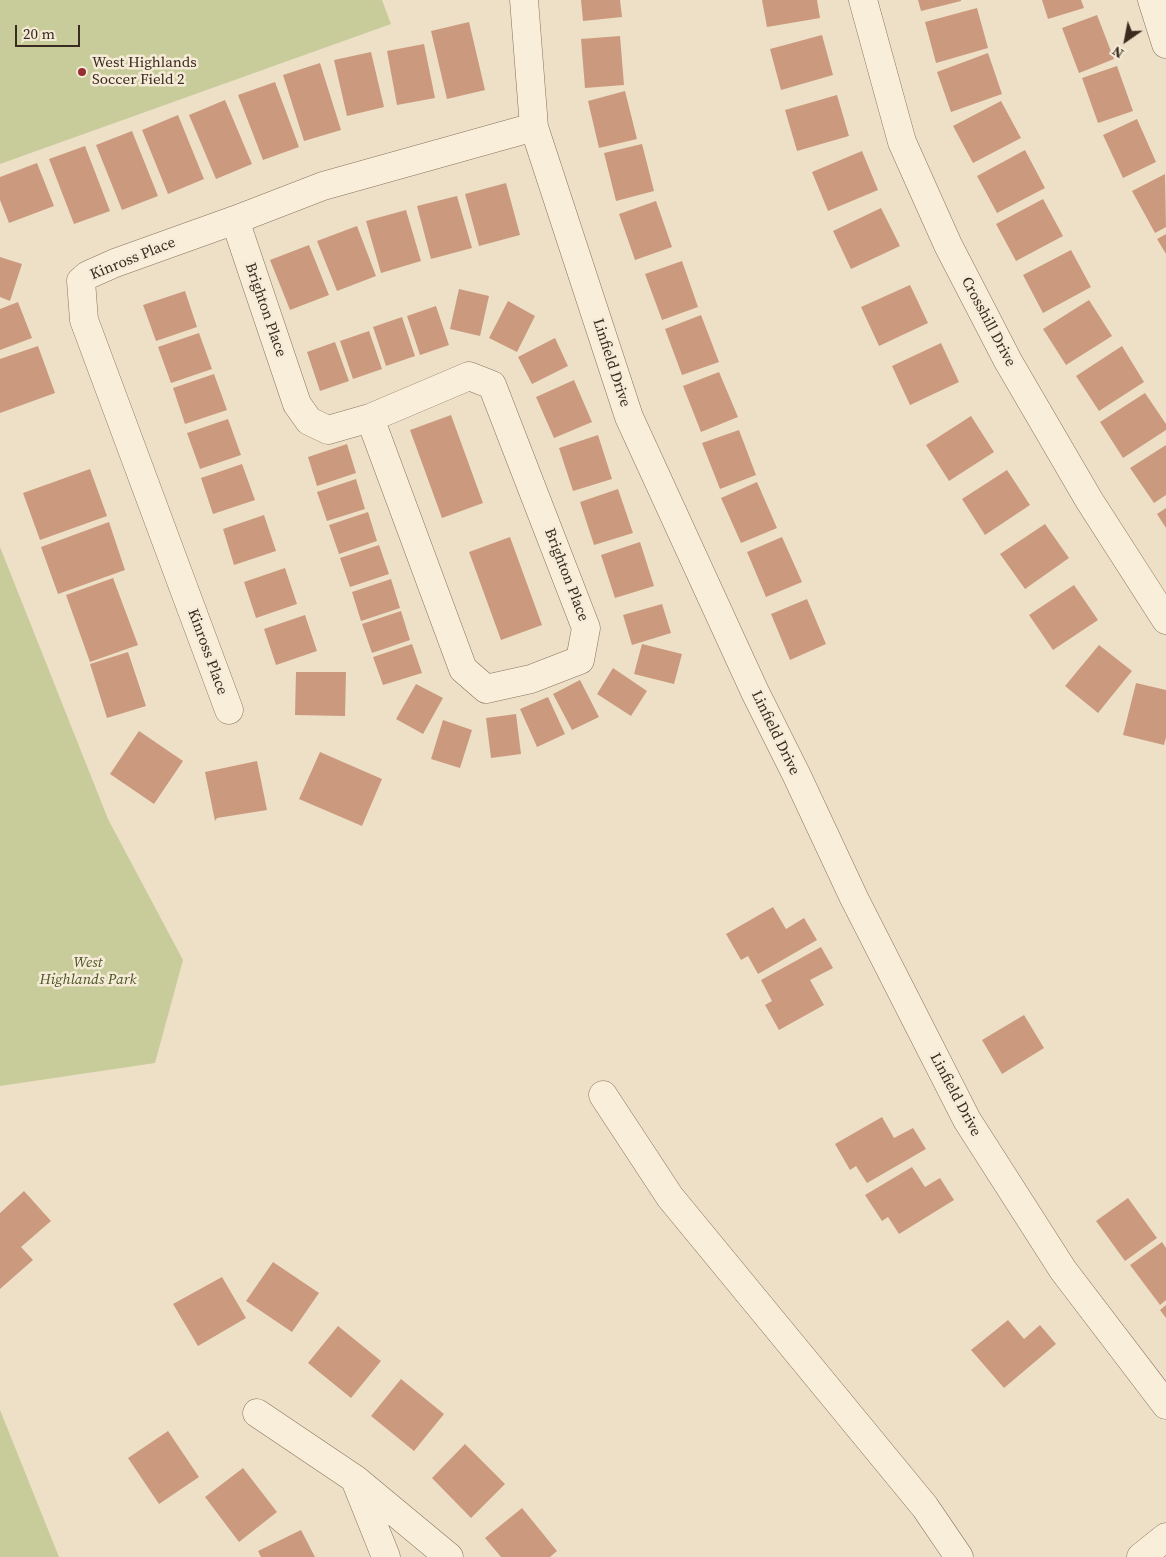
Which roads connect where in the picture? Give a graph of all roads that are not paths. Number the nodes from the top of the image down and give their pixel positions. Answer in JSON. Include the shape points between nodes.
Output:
{"nodes":[{"id":1,"x":524,"y":0,"type":"edge"},
{"id":2,"x":863,"y":0,"type":"edge"},
{"id":3,"x":1152,"y":0,"type":"edge"},
{"id":4,"x":1166,"y":44,"type":"edge"},
{"id":5,"x":534,"y":127,"type":"junction"},
{"id":6,"x":235,"y":220,"type":"junction"},
{"id":7,"x":370,"y":418,"type":"junction"},
{"id":8,"x":1166,"y":620,"type":"edge"},
{"id":9,"x":229,"y":710,"type":"dead end"},
{"id":10,"x":602,"y":1095,"type":"dead end"},
{"id":11,"x":1166,"y":1405,"type":"edge"},
{"id":12,"x":257,"y":1413,"type":"dead end"},
{"id":13,"x":355,"y":1479,"type":"junction"},
{"id":14,"x":1166,"y":1537,"type":"edge"},
{"id":15,"x":386,"y":1557,"type":"edge"},
{"id":16,"x":449,"y":1557,"type":"edge"},
{"id":17,"x":959,"y":1557,"type":"edge"},
{"id":18,"x":1141,"y":1557,"type":"edge"}],
"edges":[{"from":1,"to":5,"type":"street","name":"Linfield Drive"},
{"from":2,"to":8,"type":"street","name":"Crosshill Drive","via":[[902,142],[948,245],[1008,362],[1089,500]]},
{"from":3,"to":4,"type":"street"},
{"from":5,"to":6,"type":"street","name":"Kinross Place","via":[[323,186]]},
{"from":5,"to":11,"type":"street","name":"Linfield Drive","via":[[629,417],[854,898],[967,1120],[1063,1270]]},
{"from":6,"to":7,"type":"street","name":"Brighton Place","via":[[297,404],[309,421],[328,430]]},
{"from":6,"to":9,"type":"street","name":"Kinross Place","via":[[115,263],[88,275],[81,282],[84,320]]},
{"from":7,"to":7,"type":"street","name":"Brighton Place","via":[[463,669],[486,689],[531,679],[580,660],[586,628],[492,385],[469,376]]},
{"from":10,"to":17,"type":"street","via":[[670,1197],[925,1507]]},
{"from":12,"to":13,"type":"street"},
{"from":13,"to":15,"type":"street"},
{"from":13,"to":16,"type":"street"},
{"from":14,"to":18,"type":"street"}]}
